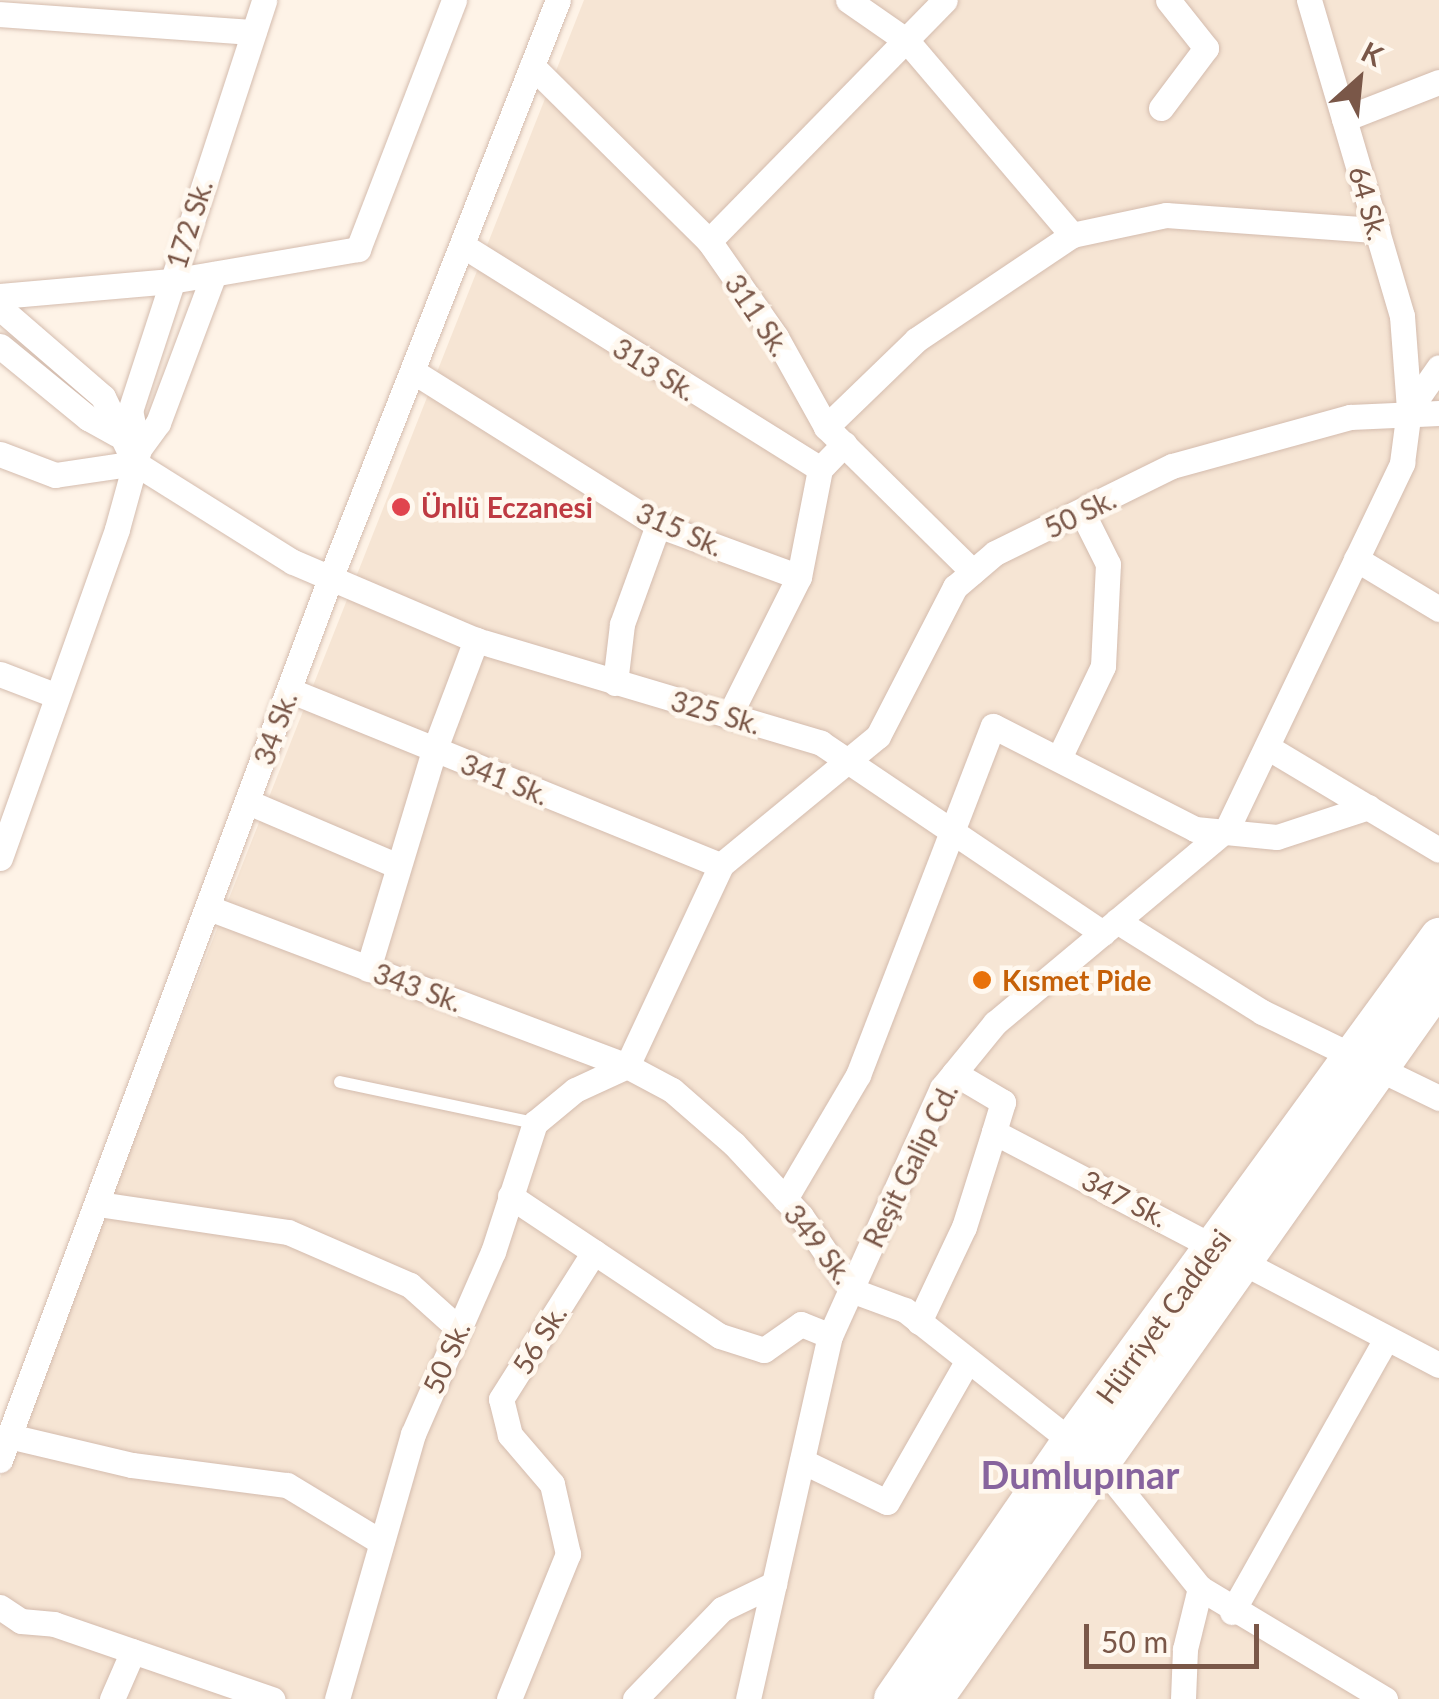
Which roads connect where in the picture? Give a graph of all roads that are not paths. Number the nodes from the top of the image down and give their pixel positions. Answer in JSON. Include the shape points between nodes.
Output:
{"nodes":[{"id":1,"x":4,"y":0,"type":"edge"},
{"id":2,"x":264,"y":0,"type":"edge"},
{"id":3,"x":454,"y":0,"type":"edge"},
{"id":4,"x":558,"y":0,"type":"edge"},
{"id":5,"x":848,"y":0,"type":"edge"},
{"id":6,"x":944,"y":0,"type":"edge"},
{"id":7,"x":1168,"y":0,"type":"edge"},
{"id":8,"x":1309,"y":0,"type":"edge"},
{"id":9,"x":0,"y":13,"type":"edge"},
{"id":10,"x":253,"y":32,"type":"junction"},
{"id":11,"x":906,"y":41,"type":"junction"},
{"id":12,"x":532,"y":66,"type":"junction"},
{"id":13,"x":1439,"y":82,"type":"edge"},
{"id":14,"x":1161,"y":108,"type":"dead end"},
{"id":15,"x":1344,"y":119,"type":"junction"},
{"id":16,"x":1377,"y":230,"type":"junction"},
{"id":17,"x":1072,"y":235,"type":"junction"},
{"id":18,"x":708,"y":242,"type":"junction"},
{"id":19,"x":462,"y":246,"type":"junction"},
{"id":20,"x":214,"y":274,"type":"junction"},
{"id":21,"x":171,"y":281,"type":"junction"},
{"id":22,"x":0,"y":296,"type":"edge"},
{"id":23,"x":0,"y":308,"type":"edge"},
{"id":24,"x":0,"y":346,"type":"edge"},
{"id":25,"x":1439,"y":366,"type":"edge"},
{"id":26,"x":414,"y":372,"type":"junction"},
{"id":27,"x":1409,"y":410,"type":"junction"},
{"id":28,"x":1439,"y":413,"type":"edge"},
{"id":29,"x":117,"y":434,"type":"junction"},
{"id":30,"x":835,"y":436,"type":"junction"},
{"id":31,"x":0,"y":454,"type":"edge"},
{"id":32,"x":137,"y":456,"type":"junction"},
{"id":33,"x":820,"y":470,"type":"junction"},
{"id":34,"x":1083,"y":514,"type":"junction"},
{"id":35,"x":658,"y":525,"type":"junction"},
{"id":36,"x":1356,"y":559,"type":"junction"},
{"id":37,"x":972,"y":572,"type":"junction"},
{"id":38,"x":799,"y":578,"type":"junction"},
{"id":39,"x":330,"y":579,"type":"junction"},
{"id":40,"x":1439,"y":609,"type":"edge"},
{"id":41,"x":476,"y":640,"type":"junction"},
{"id":42,"x":0,"y":674,"type":"edge"},
{"id":43,"x":616,"y":683,"type":"junction"},
{"id":44,"x":289,"y":690,"type":"junction"},
{"id":45,"x":58,"y":696,"type":"junction"},
{"id":46,"x":729,"y":716,"type":"junction"},
{"id":47,"x":1267,"y":746,"type":"junction"},
{"id":48,"x":434,"y":751,"type":"junction"},
{"id":49,"x":1059,"y":758,"type":"junction"},
{"id":50,"x":854,"y":760,"type":"junction"},
{"id":51,"x":248,"y":802,"type":"junction"},
{"id":52,"x":1368,"y":807,"type":"junction"},
{"id":53,"x":1227,"y":828,"type":"junction"},
{"id":54,"x":952,"y":830,"type":"junction"},
{"id":55,"x":1439,"y":850,"type":"edge"},
{"id":56,"x":0,"y":858,"type":"edge"},
{"id":57,"x":721,"y":865,"type":"junction"},
{"id":58,"x":398,"y":866,"type":"junction"},
{"id":59,"x":209,"y":908,"type":"junction"},
{"id":60,"x":1110,"y":927,"type":"junction"},
{"id":61,"x":1439,"y":937,"type":"edge"},
{"id":62,"x":368,"y":969,"type":"junction"},
{"id":63,"x":1439,"y":984,"type":"edge"},
{"id":64,"x":1367,"y":1061,"type":"junction"},
{"id":65,"x":628,"y":1066,"type":"junction"},
{"id":66,"x":954,"y":1073,"type":"junction"},
{"id":67,"x":340,"y":1082,"type":"dead end"},
{"id":68,"x":1439,"y":1098,"type":"edge"},
{"id":69,"x":535,"y":1122,"type":"junction"},
{"id":70,"x":994,"y":1132,"type":"junction"},
{"id":71,"x":510,"y":1196,"type":"junction"},
{"id":72,"x":785,"y":1199,"type":"junction"},
{"id":73,"x":98,"y":1204,"type":"junction"},
{"id":74,"x":594,"y":1252,"type":"junction"},
{"id":75,"x":1231,"y":1252,"type":"junction"},
{"id":76,"x":851,"y":1290,"type":"junction"},
{"id":77,"x":919,"y":1322,"type":"junction"},
{"id":78,"x":458,"y":1328,"type":"junction"},
{"id":79,"x":830,"y":1336,"type":"junction"},
{"id":80,"x":1386,"y":1340,"type":"junction"},
{"id":81,"x":968,"y":1360,"type":"junction"},
{"id":82,"x":1439,"y":1365,"type":"edge"},
{"id":83,"x":5,"y":1448,"type":"edge"},
{"id":84,"x":1086,"y":1452,"type":"junction"},
{"id":85,"x":802,"y":1461,"type":"junction"},
{"id":86,"x":382,"y":1542,"type":"junction"},
{"id":87,"x":774,"y":1584,"type":"junction"},
{"id":88,"x":1200,"y":1588,"type":"junction"},
{"id":89,"x":0,"y":1607,"type":"edge"},
{"id":90,"x":1232,"y":1612,"type":"junction"},
{"id":91,"x":133,"y":1651,"type":"junction"},
{"id":92,"x":112,"y":1699,"type":"edge"},
{"id":93,"x":272,"y":1699,"type":"edge"},
{"id":94,"x":336,"y":1699,"type":"edge"},
{"id":95,"x":509,"y":1699,"type":"edge"},
{"id":96,"x":635,"y":1699,"type":"edge"},
{"id":97,"x":748,"y":1699,"type":"edge"},
{"id":98,"x":893,"y":1699,"type":"edge"},
{"id":99,"x":934,"y":1699,"type":"edge"},
{"id":100,"x":1183,"y":1699,"type":"edge"},
{"id":101,"x":1385,"y":1699,"type":"edge"}],
"edges":[{"from":1,"to":9,"type":"street"},
{"from":2,"to":10,"type":"street","name":"172 Sk."},
{"from":3,"to":20,"type":"street","via":[[358,250]]},
{"from":4,"to":12,"type":"street","name":"34 Sk."},
{"from":5,"to":11,"type":"street"},
{"from":6,"to":11,"type":"street"},
{"from":7,"to":14,"type":"street","via":[[1206,48]]},
{"from":8,"to":15,"type":"street","name":"64 Sk."},
{"from":9,"to":10,"type":"street"},
{"from":10,"to":21,"type":"street","name":"172 Sk."},
{"from":11,"to":17,"type":"street"},
{"from":11,"to":18,"type":"street"},
{"from":12,"to":18,"type":"street","name":"311 Sk."},
{"from":12,"to":19,"type":"street","name":"34 Sk."},
{"from":13,"to":15,"type":"street"},
{"from":15,"to":16,"type":"street","name":"64 Sk."},
{"from":16,"to":17,"type":"street","via":[[1166,214]]},
{"from":16,"to":27,"type":"street","name":"64 Sk.","via":[[1402,316]]},
{"from":17,"to":30,"type":"street","via":[[916,340]]},
{"from":18,"to":30,"type":"street","name":"311 Sk.","via":[[776,336]]},
{"from":19,"to":26,"type":"street","name":"34 Sk."},
{"from":19,"to":33,"type":"street","name":"313 Sk."},
{"from":20,"to":21,"type":"street"},
{"from":20,"to":32,"type":"street","via":[[158,422]]},
{"from":21,"to":22,"type":"street"},
{"from":21,"to":32,"type":"street","name":"172 Sk.","via":[[130,412]]},
{"from":23,"to":29,"type":"street","via":[[104,397]]},
{"from":24,"to":29,"type":"street"},
{"from":25,"to":27,"type":"street","name":"Reşit Galip Cd."},
{"from":26,"to":35,"type":"street","name":"315 Sk."},
{"from":26,"to":39,"type":"street","name":"34 Sk."},
{"from":27,"to":28,"type":"street","name":"50 Sk."},
{"from":27,"to":34,"type":"street","name":"50 Sk.","via":[[1350,417],[1172,466]]},
{"from":27,"to":36,"type":"street","name":"Reşit Galip Cd.","via":[[1402,463]]},
{"from":29,"to":32,"type":"street"},
{"from":30,"to":33,"type":"street"},
{"from":30,"to":37,"type":"street","name":"311 Sk."},
{"from":31,"to":32,"type":"street","via":[[55,475]]},
{"from":32,"to":39,"type":"street","name":"325 Sk.","via":[[293,562]]},
{"from":32,"to":45,"type":"street"},
{"from":33,"to":38,"type":"street"},
{"from":34,"to":37,"type":"street","name":"50 Sk.","via":[[995,554]]},
{"from":34,"to":49,"type":"street","via":[[1108,564],[1103,666]]},
{"from":35,"to":38,"type":"street","name":"315 Sk."},
{"from":35,"to":43,"type":"street","via":[[622,624]]},
{"from":36,"to":40,"type":"street"},
{"from":36,"to":47,"type":"street","name":"Reşit Galip Cd."},
{"from":37,"to":50,"type":"street","name":"50 Sk.","via":[[955,588],[908,668],[878,736]]},
{"from":38,"to":46,"type":"street"},
{"from":39,"to":41,"type":"street","name":"325 Sk."},
{"from":39,"to":44,"type":"street","name":"34 Sk."},
{"from":41,"to":43,"type":"street","name":"325 Sk."},
{"from":41,"to":48,"type":"street"},
{"from":42,"to":45,"type":"street"},
{"from":43,"to":46,"type":"street","name":"325 Sk."},
{"from":44,"to":48,"type":"street","name":"341 Sk."},
{"from":44,"to":51,"type":"street","name":"34 Sk."},
{"from":45,"to":56,"type":"street"},
{"from":46,"to":50,"type":"street","name":"325 Sk."},
{"from":47,"to":52,"type":"street"},
{"from":47,"to":53,"type":"street","name":"Reşit Galip Cd."},
{"from":48,"to":57,"type":"street","name":"341 Sk."},
{"from":48,"to":58,"type":"street"},
{"from":49,"to":53,"type":"street","via":[[1195,829]]},
{"from":49,"to":54,"type":"street","via":[[993,726]]},
{"from":50,"to":54,"type":"street","name":"325 Sk."},
{"from":50,"to":57,"type":"street","name":"50 Sk."},
{"from":51,"to":58,"type":"street"},
{"from":51,"to":59,"type":"street","name":"34 Sk."},
{"from":52,"to":53,"type":"street","via":[[1277,837]]},
{"from":52,"to":55,"type":"street"},
{"from":53,"to":60,"type":"street","name":"Reşit Galip Cd."},
{"from":54,"to":60,"type":"street","name":"325 Sk."},
{"from":54,"to":72,"type":"street","via":[[858,1075]]},
{"from":57,"to":65,"type":"street"},
{"from":58,"to":62,"type":"street"},
{"from":59,"to":62,"type":"street","name":"343 Sk."},
{"from":59,"to":73,"type":"street","name":"34 Sk."},
{"from":60,"to":64,"type":"street","name":"325 Sk.","via":[[1262,1012]]},
{"from":60,"to":66,"type":"street","name":"Reşit Galip Cd.","via":[[996,1023]]},
{"from":61,"to":64,"type":"main road","name":"Hürriyet Caddesi"},
{"from":62,"to":65,"type":"street","name":"343 Sk."},
{"from":63,"to":64,"type":"main road","name":"Hürriyet Caddesi"},
{"from":64,"to":68,"type":"street","name":"325 Sk."},
{"from":64,"to":75,"type":"main road","name":"Hürriyet Caddesi"},
{"from":65,"to":69,"type":"street","via":[[575,1090]]},
{"from":65,"to":72,"type":"street","name":"349 Sk.","via":[[672,1090]]},
{"from":66,"to":70,"type":"street","via":[[1003,1102]]},
{"from":66,"to":76,"type":"street","name":"Reşit Galip Cd."},
{"from":67,"to":69,"type":"lane"},
{"from":69,"to":71,"type":"street","name":"50 Sk."},
{"from":70,"to":75,"type":"street","name":"347 Sk."},
{"from":70,"to":77,"type":"street","via":[[964,1227]]},
{"from":71,"to":74,"type":"street"},
{"from":71,"to":78,"type":"street","name":"50 Sk."},
{"from":72,"to":76,"type":"street","name":"349 Sk."},
{"from":73,"to":78,"type":"street","via":[[288,1232],[410,1284]]},
{"from":73,"to":83,"type":"street","name":"34 Sk."},
{"from":74,"to":79,"type":"street","via":[[720,1336],[764,1350],[800,1324]]},
{"from":74,"to":95,"type":"street","name":"56 Sk.","via":[[501,1399],[510,1435],[552,1484],[568,1554]]},
{"from":75,"to":80,"type":"street","name":"347 Sk."},
{"from":75,"to":84,"type":"main road","name":"Hürriyet Caddesi"},
{"from":76,"to":77,"type":"street","name":"349 Sk."},
{"from":76,"to":79,"type":"street","name":"Reşit Galip Cd."},
{"from":77,"to":81,"type":"street","name":"349 Sk."},
{"from":78,"to":86,"type":"street","name":"50 Sk.","via":[[413,1434]]},
{"from":79,"to":85,"type":"street","name":"Reşit Galip Cd."},
{"from":80,"to":82,"type":"street","name":"347 Sk."},
{"from":80,"to":90,"type":"street"},
{"from":81,"to":84,"type":"street","name":"349 Sk."},
{"from":81,"to":85,"type":"street","via":[[887,1502]]},
{"from":83,"to":86,"type":"street","via":[[287,1485]]},
{"from":84,"to":88,"type":"street","name":"349 Sk."},
{"from":84,"to":98,"type":"main road","name":"Hürriyet Caddesi"},
{"from":84,"to":99,"type":"main road","name":"Hürriyet Caddesi"},
{"from":85,"to":87,"type":"street","name":"Reşit Galip Cd."},
{"from":86,"to":94,"type":"street","name":"50 Sk."},
{"from":87,"to":96,"type":"street","via":[[722,1609]]},
{"from":87,"to":97,"type":"street","name":"Reşit Galip Cd."},
{"from":88,"to":90,"type":"street","name":"349 Sk."},
{"from":88,"to":100,"type":"street","via":[[1184,1649]]},
{"from":89,"to":91,"type":"street","via":[[22,1621],[54,1624]]},
{"from":90,"to":101,"type":"street","name":"349 Sk."},
{"from":91,"to":92,"type":"street"},
{"from":91,"to":93,"type":"street"}]}
